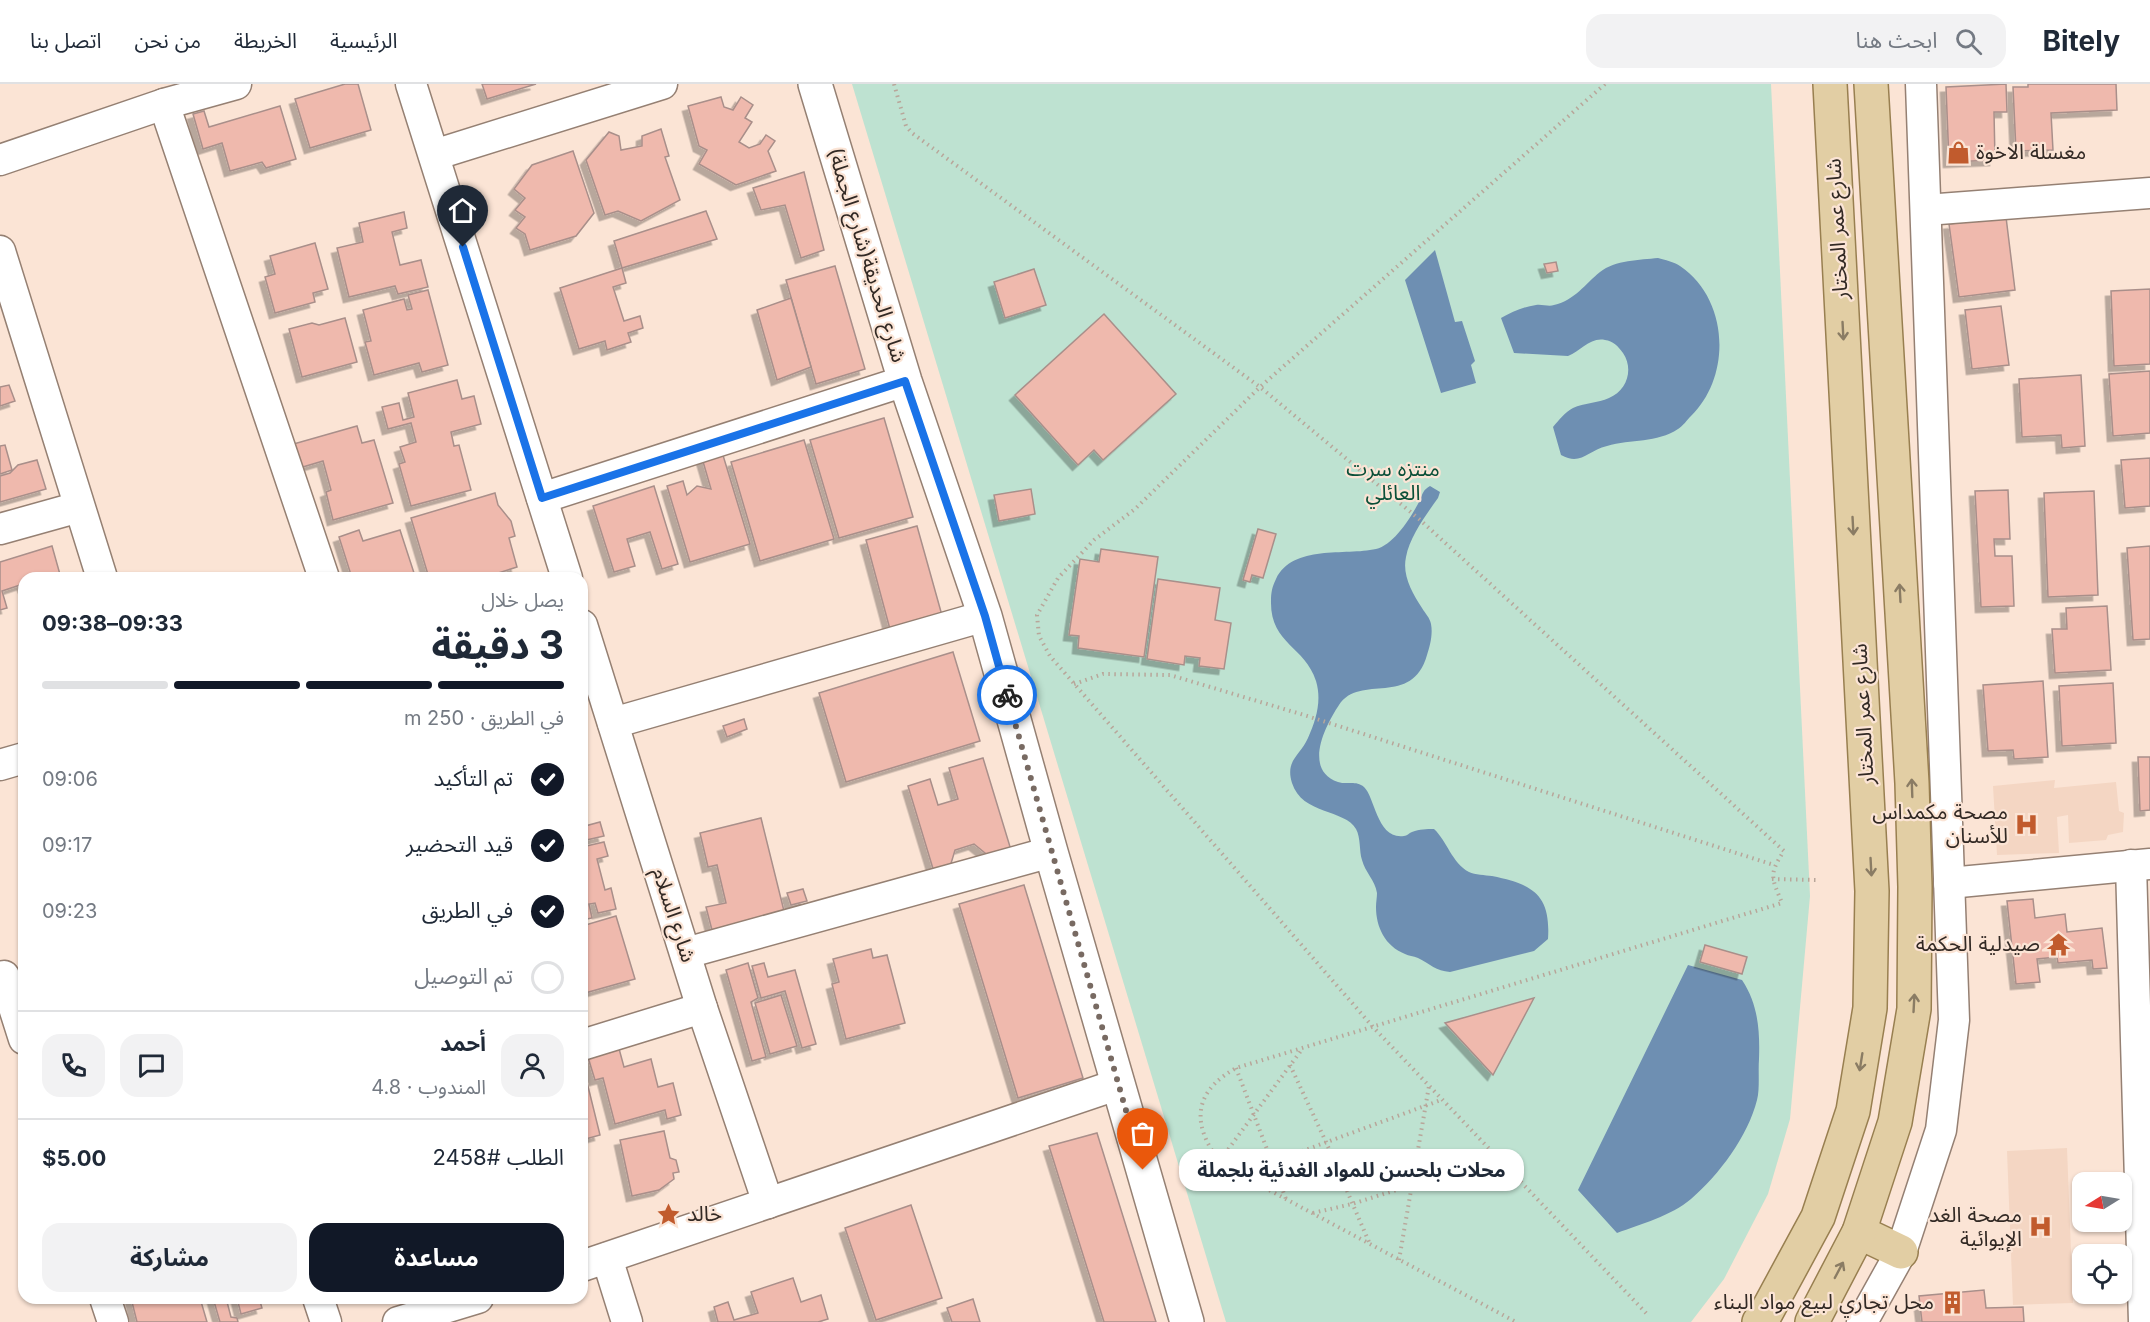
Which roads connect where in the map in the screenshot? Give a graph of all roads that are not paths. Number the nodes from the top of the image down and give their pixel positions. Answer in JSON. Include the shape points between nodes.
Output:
{"nodes":[{"id":1,"x":236,"y":84,"type":"edge"},
{"id":2,"x":411,"y":84,"type":"edge"},
{"id":3,"x":662,"y":84,"type":"edge"},
{"id":4,"x":815,"y":84,"type":"edge"},
{"id":5,"x":1830,"y":84,"type":"edge"},
{"id":6,"x":1871,"y":84,"type":"edge"},
{"id":7,"x":1921,"y":84,"type":"edge"},
{"id":8,"x":164,"y":104,"type":"junction"},
{"id":9,"x":434,"y":155,"type":"junction"},
{"id":10,"x":0,"y":160,"type":"edge"},
{"id":11,"x":2150,"y":193,"type":"edge"},
{"id":12,"x":1926,"y":210,"type":"junction"},
{"id":13,"x":0,"y":251,"type":"edge"},
{"id":14,"x":905,"y":381,"type":"junction"},
{"id":15,"x":542,"y":498,"type":"junction"},
{"id":16,"x":79,"y":507,"type":"junction"},
{"id":17,"x":0,"y":529,"type":"edge"},
{"id":18,"x":100,"y":572,"type":"edge"},
{"id":19,"x":322,"y":572,"type":"edge"},
{"id":20,"x":565,"y":572,"type":"edge"},
{"id":21,"x":985,"y":616,"type":"junction"},
{"id":22,"x":588,"y":644,"type":"edge"},
{"id":23,"x":613,"y":723,"type":"junction"},
{"id":24,"x":18,"y":760,"type":"edge"},
{"id":25,"x":0,"y":765,"type":"edge"},
{"id":26,"x":1051,"y":852,"type":"junction"},
{"id":27,"x":2140,"y":865,"type":"edge"},
{"id":28,"x":1949,"y":883,"type":"junction"},
{"id":29,"x":686,"y":953,"type":"junction"},
{"id":30,"x":9,"y":975,"type":"edge"},
{"id":31,"x":702,"y":1008,"type":"junction"},
{"id":32,"x":18,"y":1013,"type":"edge"},
{"id":33,"x":588,"y":1043,"type":"edge"},
{"id":34,"x":1119,"y":1084,"type":"junction"},
{"id":35,"x":768,"y":1203,"type":"junction"},
{"id":36,"x":1859,"y":1232,"type":"junction"},
{"id":37,"x":1901,"y":1252,"type":"junction"},
{"id":38,"x":595,"y":1262,"type":"edge"},
{"id":39,"x":107,"y":1304,"type":"edge"},
{"id":40,"x":320,"y":1304,"type":"edge"},
{"id":41,"x":458,"y":1304,"type":"edge"},
{"id":42,"x":113,"y":1322,"type":"edge"},
{"id":43,"x":326,"y":1322,"type":"edge"},
{"id":44,"x":398,"y":1322,"type":"edge"},
{"id":45,"x":627,"y":1322,"type":"edge"},
{"id":46,"x":1186,"y":1322,"type":"edge"},
{"id":47,"x":1759,"y":1322,"type":"edge"},
{"id":48,"x":1812,"y":1322,"type":"edge"},
{"id":49,"x":1862,"y":1322,"type":"edge"},
{"id":50,"x":2144,"y":1322,"type":"edge"}],
"edges":[{"from":1,"to":8,"type":"street"},
{"from":2,"to":9,"type":"street"},
{"from":3,"to":9,"type":"street"},
{"from":4,"to":14,"type":"street","name":"شارع الحديقة(شارع الجملة)"},
{"from":5,"to":47,"type":"main road","name":"شارع عمر المختار","one_way":true,"via":[[1872,891],[1870,1008],[1853,1111],[1818,1217]]},
{"from":36,"to":6,"type":"main road","one_way":true,"via":[[1895,1122],[1914,1009],[1912,783]]},
{"from":7,"to":12,"type":"street"},
{"from":8,"to":10,"type":"street"},
{"from":8,"to":19,"type":"street"},
{"from":9,"to":15,"type":"street"},
{"from":11,"to":12,"type":"street"},
{"from":12,"to":28,"type":"street"},
{"from":13,"to":16,"type":"street"},
{"from":14,"to":15,"type":"street"},
{"from":14,"to":21,"type":"street","name":"شارع الحديقة(شارع الجملة)"},
{"from":15,"to":20,"type":"street"},
{"from":16,"to":17,"type":"street"},
{"from":16,"to":18,"type":"street"},
{"from":21,"to":23,"type":"street"},
{"from":21,"to":26,"type":"street","name":"شارع الحديقة(شارع الجملة)"},
{"from":22,"to":23,"type":"street","name":"شارع السلام"},
{"from":23,"to":29,"type":"street","name":"شارع السلام"},
{"from":24,"to":25,"type":"street"},
{"from":26,"to":29,"type":"street"},
{"from":26,"to":34,"type":"street","name":"شارع الحديقة(شارع الجملة)"},
{"from":27,"to":28,"type":"street"},
{"from":27,"to":50,"type":"street"},
{"from":28,"to":37,"type":"street","via":[[1954,1020],[1941,1131]]},
{"from":29,"to":31,"type":"street","name":"شارع السلام"},
{"from":30,"to":32,"type":"street"},
{"from":31,"to":33,"type":"street"},
{"from":31,"to":35,"type":"street","name":"شارع السلام"},
{"from":34,"to":35,"type":"street"},
{"from":34,"to":46,"type":"street","name":"شارع الحديقة(شارع الجملة)"},
{"from":35,"to":38,"type":"street"},
{"from":36,"to":37,"type":"main road"},
{"from":48,"to":36,"type":"main road","one_way":true},
{"from":37,"to":49,"type":"street"},
{"from":38,"to":45,"type":"street"},
{"from":39,"to":42,"type":"street"},
{"from":40,"to":43,"type":"street"},
{"from":41,"to":44,"type":"street"}]}
